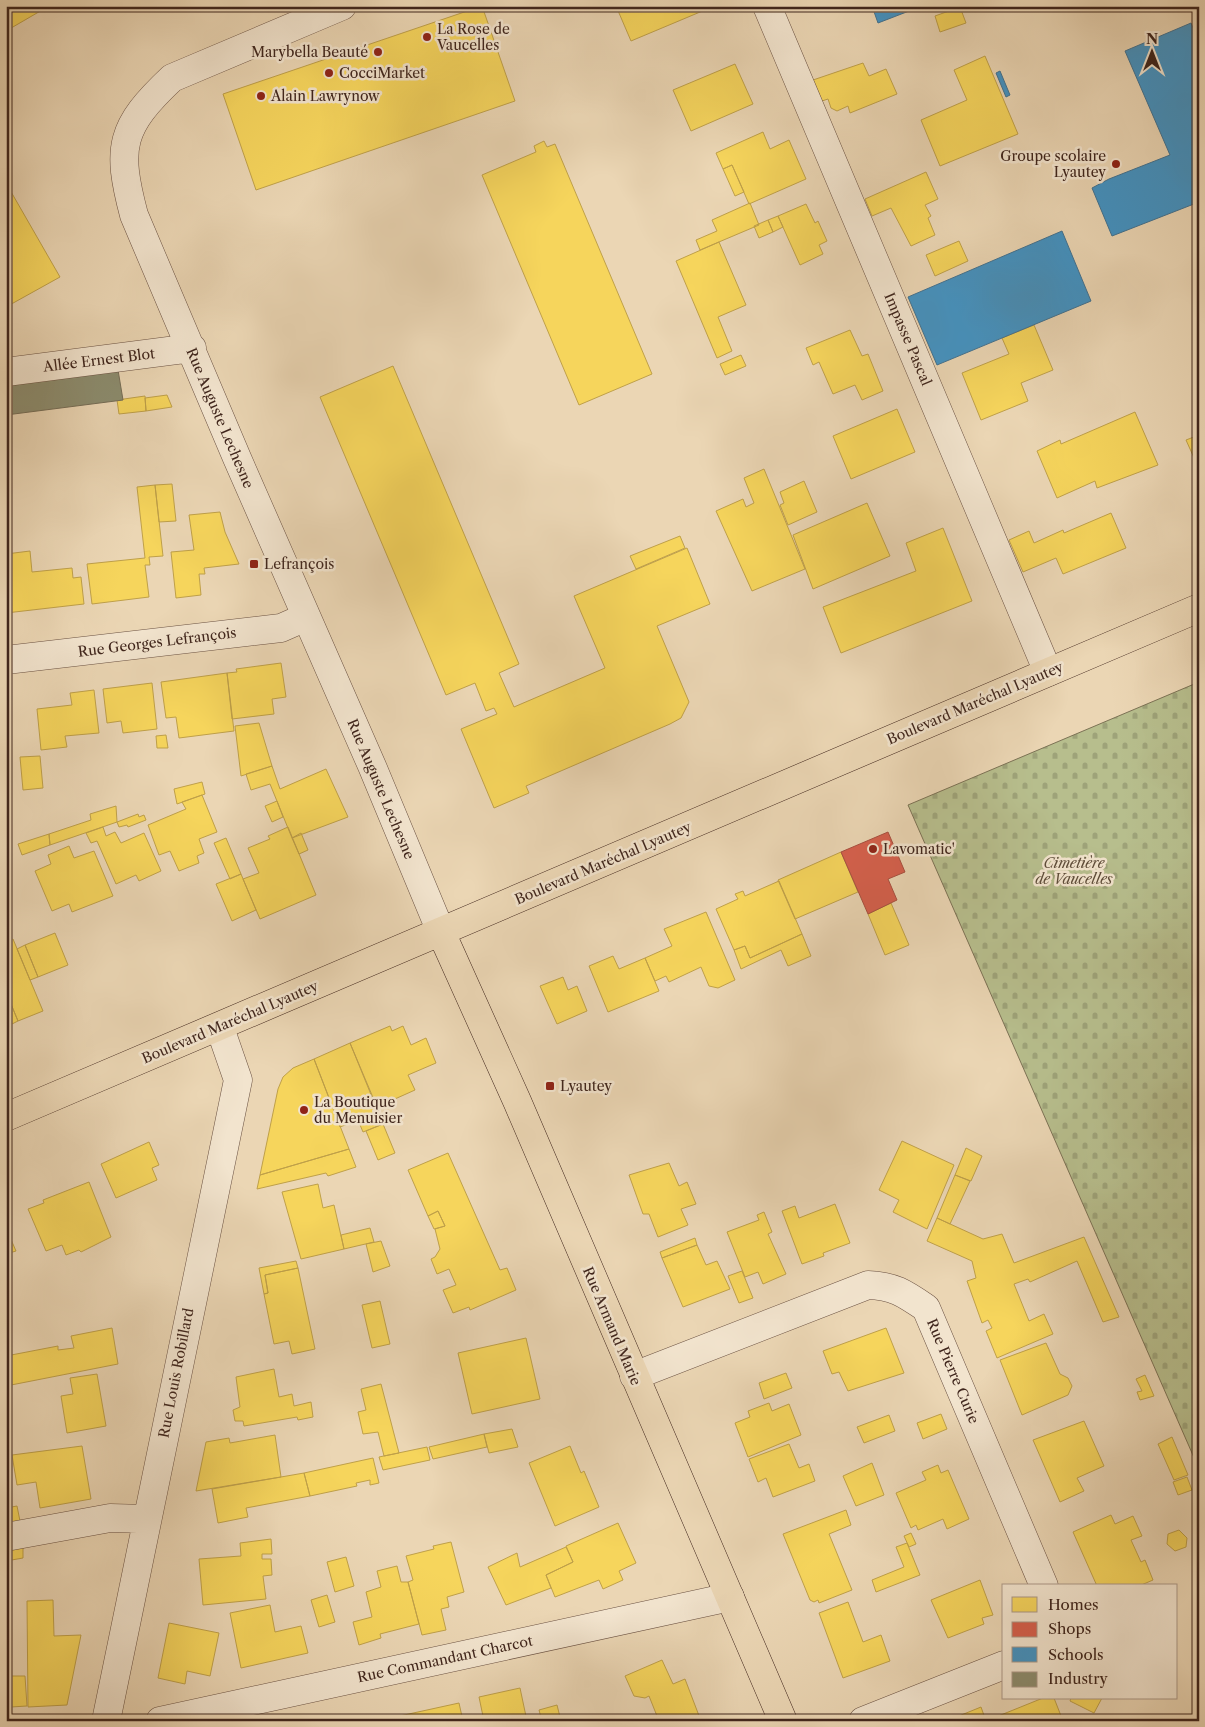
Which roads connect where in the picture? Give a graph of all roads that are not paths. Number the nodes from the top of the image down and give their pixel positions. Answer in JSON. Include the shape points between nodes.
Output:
{"nodes":[{"id":1,"x":342,"y":6,"type":"edge"},
{"id":2,"x":767,"y":6,"type":"edge"},
{"id":3,"x":192,"y":348,"type":"junction"},
{"id":4,"x":6,"y":372,"type":"edge"},
{"id":5,"x":1199,"y":608,"type":"edge"},
{"id":6,"x":306,"y":617,"type":"junction"},
{"id":7,"x":6,"y":660,"type":"edge"},
{"id":8,"x":1048,"y":672,"type":"junction"},
{"id":9,"x":441,"y":932,"type":"junction"},
{"id":10,"x":220,"y":1028,"type":"junction"},
{"id":11,"x":6,"y":1117,"type":"edge"},
{"id":12,"x":634,"y":1376,"type":"junction"},
{"id":13,"x":147,"y":1519,"type":"junction"},
{"id":14,"x":6,"y":1538,"type":"edge"},
{"id":15,"x":1043,"y":1584,"type":"edge"},
{"id":16,"x":730,"y":1597,"type":"junction"},
{"id":17,"x":1002,"y":1666,"type":"edge"},
{"id":18,"x":107,"y":1721,"type":"edge"},
{"id":19,"x":160,"y":1721,"type":"edge"},
{"id":20,"x":784,"y":1721,"type":"edge"},
{"id":21,"x":862,"y":1721,"type":"edge"}],
"edges":[{"from":1,"to":3,"type":"street","name":"Rue Auguste Lechesne","via":[[172,78],[134,120],[123,160],[126,184],[134,215]]},
{"from":2,"to":8,"type":"street","name":"Impasse Pascal"},
{"from":3,"to":4,"type":"street","name":"Allée Ernest Blot"},
{"from":3,"to":6,"type":"street","name":"Rue Auguste Lechesne"},
{"from":5,"to":8,"type":"main road","name":"Boulevard Maréchal Lyautey"},
{"from":6,"to":7,"type":"street","name":"Rue Georges Lefrançois","via":[[281,628]]},
{"from":6,"to":9,"type":"street","name":"Rue Auguste Lechesne"},
{"from":8,"to":9,"type":"main road","name":"Boulevard Maréchal Lyautey"},
{"from":9,"to":10,"type":"main road","name":"Boulevard Maréchal Lyautey"},
{"from":9,"to":12,"type":"main road","name":"Rue Armand Marie"},
{"from":10,"to":11,"type":"main road","name":"Boulevard Maréchal Lyautey"},
{"from":10,"to":13,"type":"street","name":"Rue Louis Robillard","via":[[238,1080]]},
{"from":12,"to":15,"type":"street","name":"Rue Pierre Curie","via":[[868,1285],[888,1286],[910,1297],[926,1308]]},
{"from":12,"to":16,"type":"main road","name":"Rue Armand Marie"},
{"from":13,"to":14,"type":"street","via":[[110,1518]]},
{"from":13,"to":18,"type":"street","name":"Rue Louis Robillard"},
{"from":16,"to":19,"type":"street","name":"Rue Commandant Charcot"},
{"from":16,"to":20,"type":"main road","name":"Rue Armand Marie"},
{"from":17,"to":21,"type":"street"}]}
